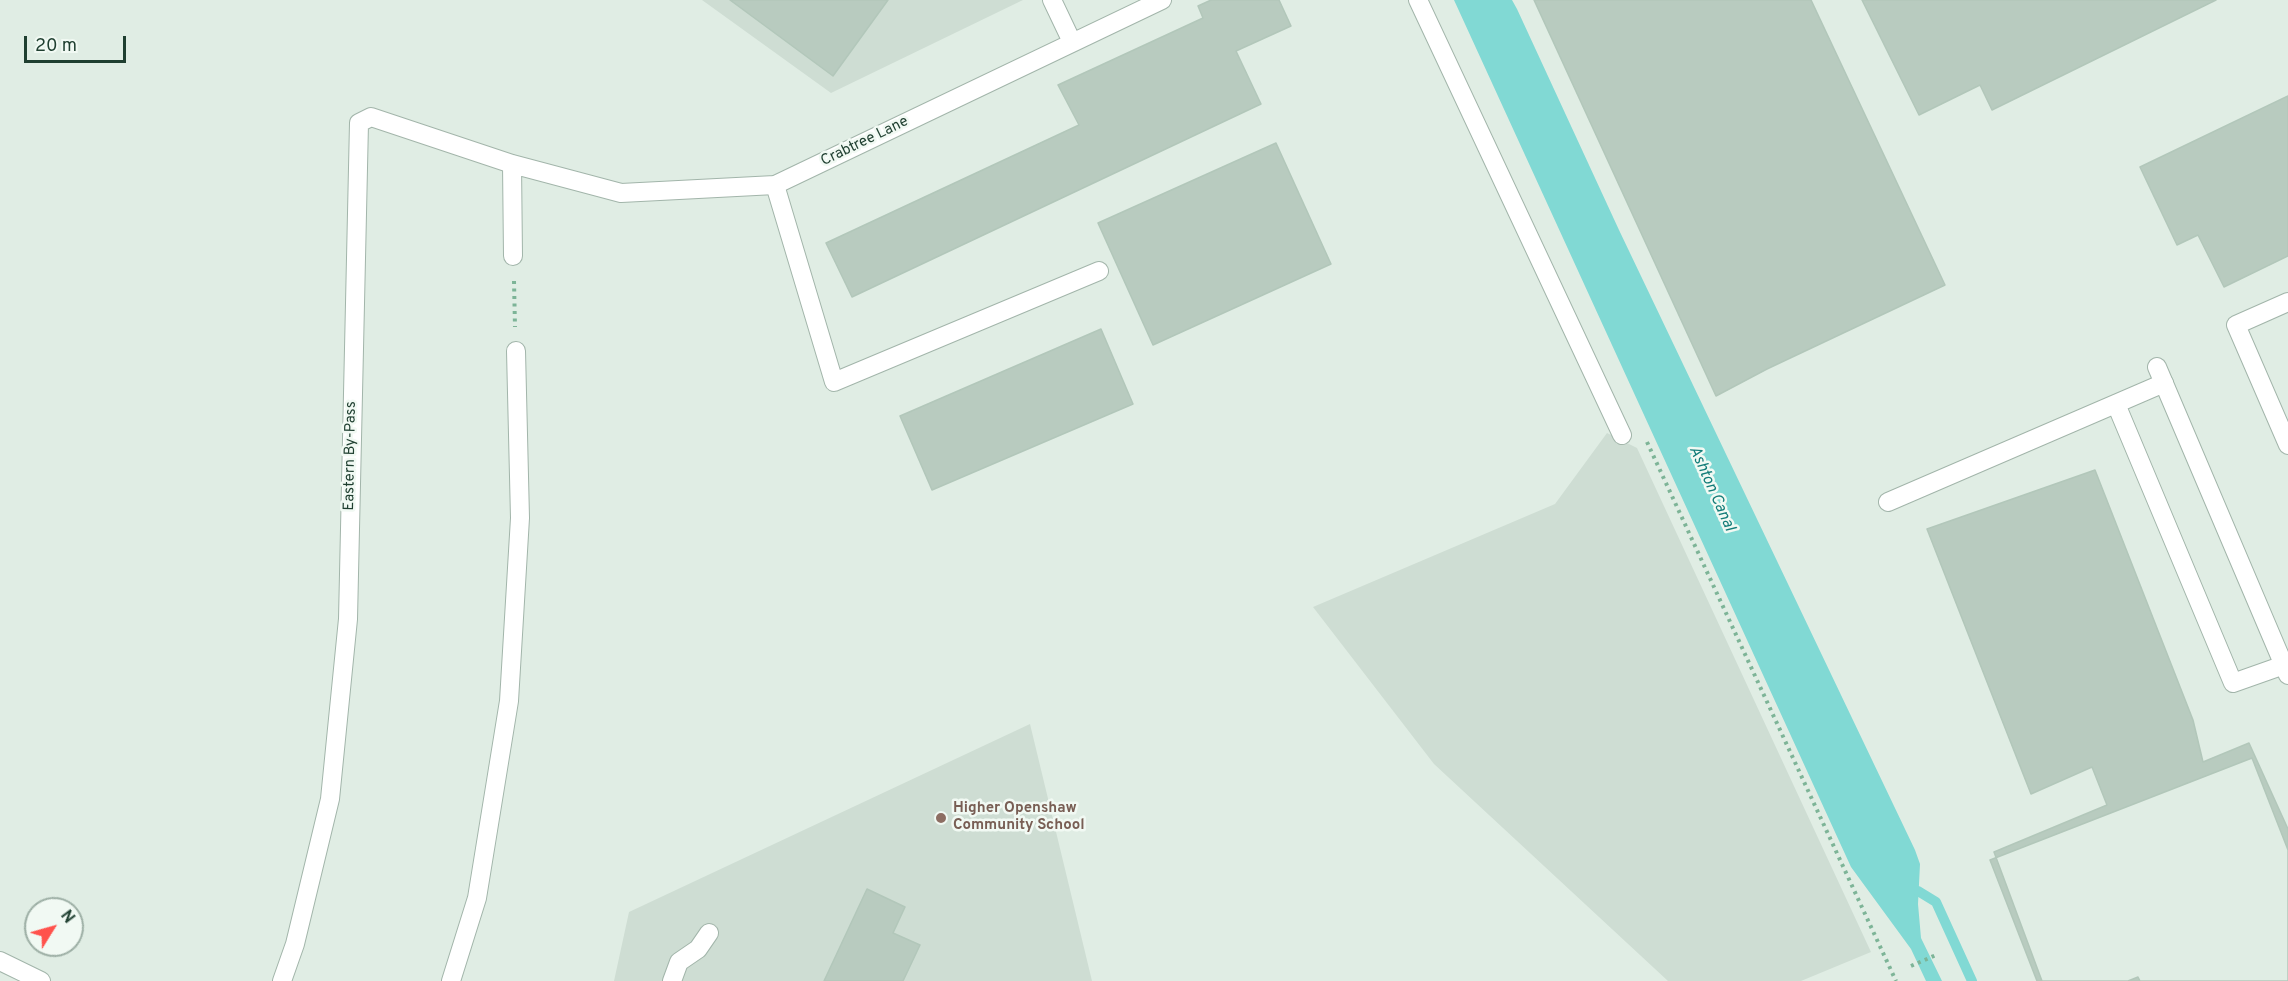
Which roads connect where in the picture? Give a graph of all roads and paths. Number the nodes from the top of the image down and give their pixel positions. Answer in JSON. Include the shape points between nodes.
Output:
{"nodes":[{"id":1,"x":1052,"y":0,"type":"edge"},
{"id":2,"x":1162,"y":0,"type":"edge"},
{"id":3,"x":1418,"y":0,"type":"edge"},
{"id":4,"x":1072,"y":42,"type":"junction"},
{"id":5,"x":512,"y":165,"type":"junction"},
{"id":6,"x":548,"y":173,"type":"joint"},
{"id":7,"x":775,"y":185,"type":"junction"},
{"id":8,"x":513,"y":256,"type":"joint"},
{"id":9,"x":1099,"y":271,"type":"dead end"},
{"id":10,"x":2288,"y":302,"type":"edge"},
{"id":11,"x":516,"y":351,"type":"joint"},
{"id":12,"x":2116,"y":404,"type":"junction"},
{"id":13,"x":1622,"y":435,"type":"dead end"},
{"id":14,"x":2286,"y":436,"type":"edge"},
{"id":15,"x":1646,"y":440,"type":"dead end"},
{"id":16,"x":1888,"y":502,"type":"dead end"},
{"id":17,"x":2286,"y":670,"type":"edge"},
{"id":18,"x":709,"y":933,"type":"dead end"},
{"id":19,"x":1936,"y":955,"type":"dead end"},
{"id":20,"x":0,"y":961,"type":"edge"},
{"id":21,"x":1911,"y":966,"type":"dead end"},
{"id":22,"x":35,"y":980,"type":"edge"},
{"id":23,"x":282,"y":981,"type":"edge"},
{"id":24,"x":451,"y":981,"type":"edge"},
{"id":25,"x":672,"y":981,"type":"edge"},
{"id":26,"x":1896,"y":981,"type":"edge"}],
"edges":[{"from":1,"to":4,"type":"street"},
{"from":2,"to":4,"type":"street","name":"Crabtree Lane"},
{"from":3,"to":13,"type":"street"},
{"from":4,"to":7,"type":"street","name":"Crabtree Lane"},
{"from":5,"to":6,"type":"street","name":"Eastern By-Pass"},
{"from":5,"to":8,"type":"street"},
{"from":5,"to":23,"type":"street","name":"Eastern By-Pass","via":[[370,117],[359,123],[348,619],[330,800],[295,944]]},
{"from":6,"to":7,"type":"street","name":"Crabtree Lane","via":[[621,194]]},
{"from":7,"to":9,"type":"street","via":[[834,382]]},
{"from":8,"to":11,"type":"path"},
{"from":10,"to":14,"type":"street","via":[[2236,325]]},
{"from":11,"to":24,"type":"street","via":[[520,518],[509,700],[477,898]]},
{"from":12,"to":16,"type":"street"},
{"from":12,"to":17,"type":"street","via":[[2233,683]]},
{"from":12,"to":17,"type":"street","via":[[2160,375]]},
{"from":15,"to":26,"type":"path"},
{"from":18,"to":25,"type":"street","via":[[698,949],[679,962]]},
{"from":19,"to":21,"type":"path"},
{"from":20,"to":22,"type":"street"}]}
